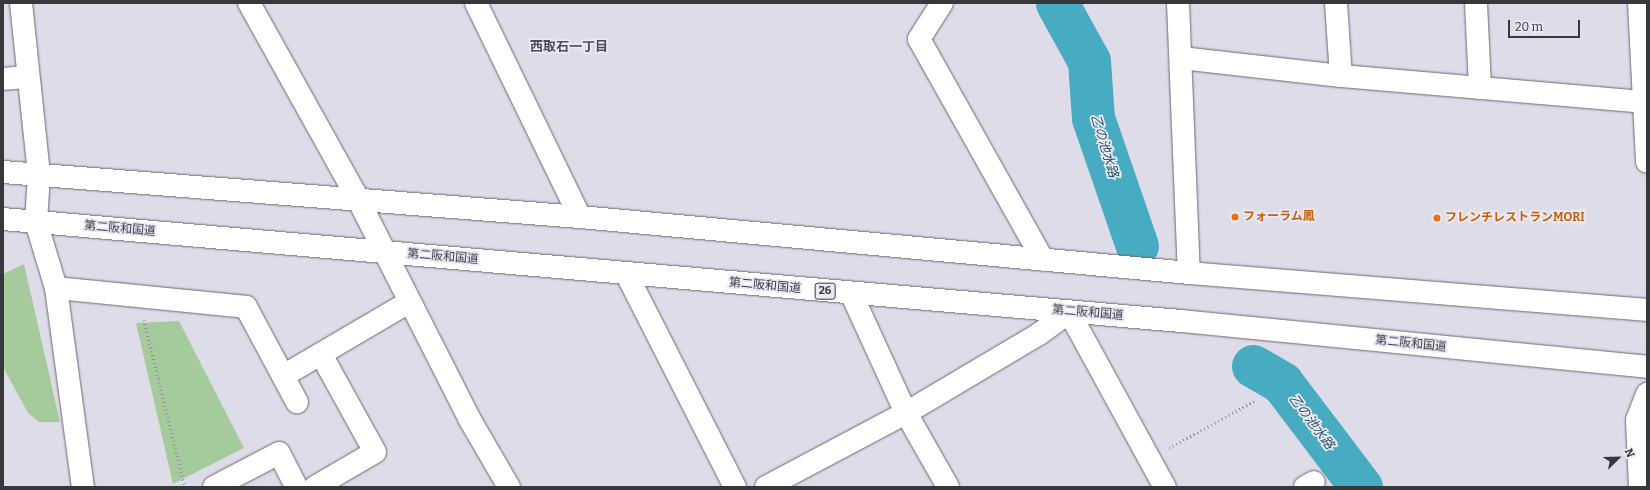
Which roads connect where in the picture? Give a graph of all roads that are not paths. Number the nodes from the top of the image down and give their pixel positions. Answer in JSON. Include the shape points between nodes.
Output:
{"nodes":[{"id":1,"x":21,"y":3,"type":"edge"},
{"id":2,"x":249,"y":3,"type":"edge"},
{"id":3,"x":476,"y":3,"type":"edge"},
{"id":4,"x":942,"y":3,"type":"edge"},
{"id":5,"x":1178,"y":3,"type":"edge"},
{"id":6,"x":1336,"y":3,"type":"edge"},
{"id":7,"x":1476,"y":3,"type":"edge"},
{"id":8,"x":1639,"y":3,"type":"edge"},
{"id":9,"x":1180,"y":58,"type":"junction"},
{"id":10,"x":1340,"y":76,"type":"junction"},
{"id":11,"x":28,"y":77,"type":"junction"},
{"id":12,"x":3,"y":79,"type":"edge"},
{"id":13,"x":1480,"y":88,"type":"junction"},
{"id":14,"x":1645,"y":102,"type":"edge"},
{"id":15,"x":1647,"y":162,"type":"edge"},
{"id":16,"x":3,"y":172,"type":"edge"},
{"id":17,"x":39,"y":175,"type":"junction"},
{"id":18,"x":359,"y":202,"type":"junction"},
{"id":19,"x":580,"y":217,"type":"junction"},
{"id":20,"x":3,"y":219,"type":"edge"},
{"id":21,"x":36,"y":222,"type":"junction"},
{"id":22,"x":382,"y":251,"type":"junction"},
{"id":23,"x":1043,"y":260,"type":"junction"},
{"id":24,"x":626,"y":273,"type":"junction"},
{"id":25,"x":1189,"y":273,"type":"junction"},
{"id":26,"x":56,"y":288,"type":"junction"},
{"id":27,"x":851,"y":293,"type":"junction"},
{"id":28,"x":409,"y":302,"type":"junction"},
{"id":29,"x":1647,"y":310,"type":"edge"},
{"id":30,"x":1070,"y":312,"type":"junction"},
{"id":31,"x":322,"y":354,"type":"junction"},
{"id":32,"x":1647,"y":367,"type":"edge"},
{"id":33,"x":283,"y":376,"type":"junction"},
{"id":34,"x":1647,"y":394,"type":"edge"},
{"id":35,"x":297,"y":402,"type":"dead end"},
{"id":36,"x":906,"y":413,"type":"junction"},
{"id":37,"x":83,"y":487,"type":"edge"},
{"id":38,"x":214,"y":487,"type":"edge"},
{"id":39,"x":296,"y":487,"type":"edge"},
{"id":40,"x":314,"y":487,"type":"edge"},
{"id":41,"x":509,"y":487,"type":"edge"},
{"id":42,"x":735,"y":487,"type":"edge"},
{"id":43,"x":766,"y":487,"type":"edge"},
{"id":44,"x":948,"y":487,"type":"edge"},
{"id":45,"x":1165,"y":487,"type":"edge"},
{"id":46,"x":1640,"y":487,"type":"edge"}],
"edges":[{"from":1,"to":11,"type":"main road"},
{"from":2,"to":18,"type":"main road"},
{"from":3,"to":19,"type":"main road"},
{"from":4,"to":23,"type":"main road","via":[[919,39]]},
{"from":5,"to":9,"type":"main road"},
{"from":6,"to":10,"type":"main road"},
{"from":7,"to":13,"type":"main road"},
{"from":8,"to":14,"type":"main road"},
{"from":9,"to":10,"type":"main road"},
{"from":9,"to":25,"type":"main road"},
{"from":10,"to":13,"type":"main road"},
{"from":11,"to":12,"type":"main road"},
{"from":11,"to":17,"type":"main road"},
{"from":13,"to":14,"type":"main road"},
{"from":14,"to":15,"type":"main road"},
{"from":16,"to":17,"type":"main road"},
{"from":17,"to":18,"type":"main road"},
{"from":17,"to":21,"type":"main road"},
{"from":18,"to":19,"type":"main road"},
{"from":18,"to":22,"type":"main road"},
{"from":19,"to":23,"type":"main road"},
{"from":20,"to":21,"type":"main road","name":"第二阪和国道","number":"26"},
{"from":21,"to":22,"type":"main road","name":"第二阪和国道","number":"26"},
{"from":21,"to":26,"type":"main road"},
{"from":22,"to":24,"type":"main road","name":"第二阪和国道","number":"26"},
{"from":22,"to":28,"type":"main road"},
{"from":23,"to":25,"type":"main road"},
{"from":24,"to":27,"type":"main road","name":"第二阪和国道","number":"26"},
{"from":24,"to":42,"type":"main road"},
{"from":25,"to":29,"type":"main road"},
{"from":26,"to":33,"type":"main road","via":[[246,306]]},
{"from":26,"to":37,"type":"main road"},
{"from":27,"to":30,"type":"main road","name":"第二阪和国道","number":"26"},
{"from":27,"to":36,"type":"main road"},
{"from":28,"to":31,"type":"main road"},
{"from":28,"to":41,"type":"main road","via":[[470,420]]},
{"from":30,"to":32,"type":"main road","name":"第二阪和国道","number":"26"},
{"from":30,"to":36,"type":"main road","via":[[1039,334]]},
{"from":30,"to":45,"type":"main road"},
{"from":31,"to":33,"type":"main road"},
{"from":31,"to":40,"type":"main road","via":[[376,452]]},
{"from":33,"to":35,"type":"main road"},
{"from":34,"to":46,"type":"main road","via":[[1637,420]]},
{"from":36,"to":43,"type":"main road"},
{"from":36,"to":44,"type":"main road"},
{"from":38,"to":39,"type":"main road","via":[[278,453]]}]}
